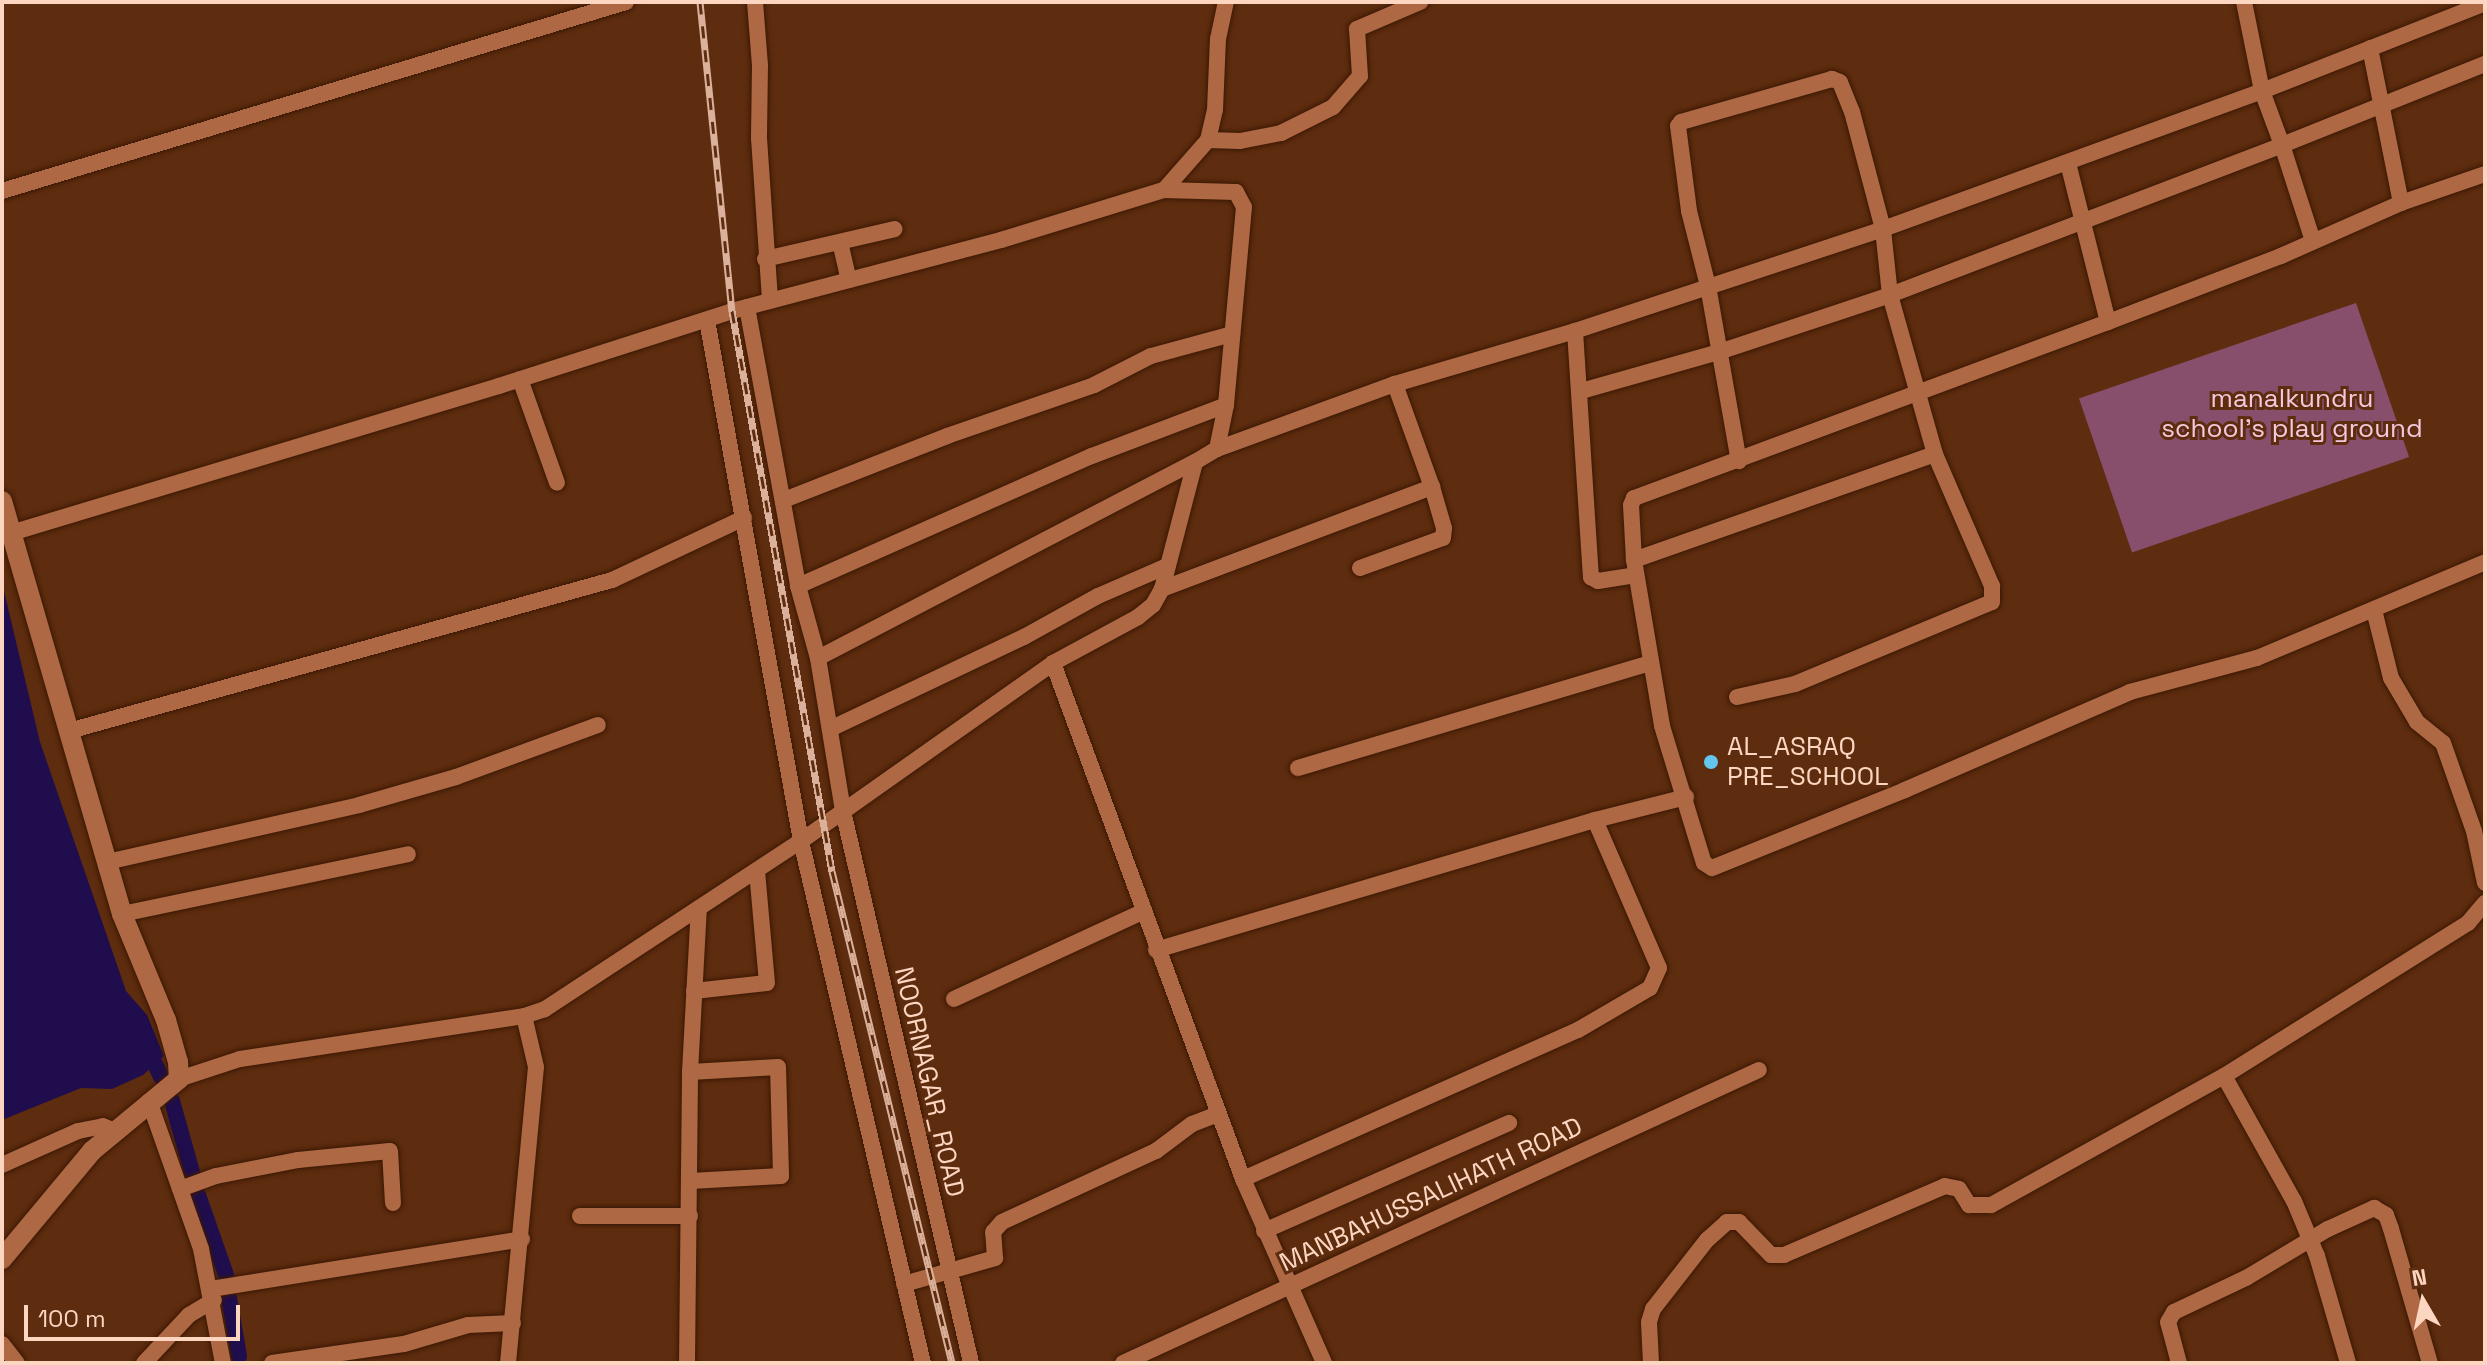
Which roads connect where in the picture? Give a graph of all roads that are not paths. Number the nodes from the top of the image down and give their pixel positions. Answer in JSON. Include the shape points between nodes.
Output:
{"nodes":[{"id":1,"x":626,"y":2,"type":"edge"},
{"id":2,"x":755,"y":2,"type":"edge"},
{"id":3,"x":1226,"y":2,"type":"edge"},
{"id":4,"x":1420,"y":2,"type":"edge"},
{"id":5,"x":2244,"y":2,"type":"edge"},
{"id":6,"x":2485,"y":3,"type":"edge"},
{"id":7,"x":2370,"y":48,"type":"junction"},
{"id":8,"x":2485,"y":64,"type":"edge"},
{"id":9,"x":2262,"y":91,"type":"junction"},
{"id":10,"x":2382,"y":105,"type":"junction"},
{"id":11,"x":1208,"y":140,"type":"junction"},
{"id":12,"x":2282,"y":145,"type":"junction"},
{"id":13,"x":2068,"y":163,"type":"junction"},
{"id":14,"x":2485,"y":174,"type":"edge"},
{"id":15,"x":1164,"y":190,"type":"junction"},
{"id":16,"x":2,"y":191,"type":"edge"},
{"id":17,"x":2401,"y":203,"type":"junction"},
{"id":18,"x":2083,"y":222,"type":"junction"},
{"id":19,"x":895,"y":229,"type":"dead end"},
{"id":20,"x":1883,"y":229,"type":"junction"},
{"id":21,"x":2313,"y":241,"type":"junction"},
{"id":22,"x":840,"y":242,"type":"junction"},
{"id":23,"x":765,"y":259,"type":"junction"},
{"id":24,"x":849,"y":280,"type":"junction"},
{"id":25,"x":1708,"y":286,"type":"junction"},
{"id":26,"x":1890,"y":295,"type":"junction"},
{"id":27,"x":770,"y":301,"type":"junction"},
{"id":28,"x":747,"y":307,"type":"junction"},
{"id":29,"x":707,"y":320,"type":"junction"},
{"id":30,"x":2108,"y":322,"type":"junction"},
{"id":31,"x":1575,"y":331,"type":"junction"},
{"id":32,"x":1232,"y":334,"type":"junction"},
{"id":33,"x":1719,"y":352,"type":"junction"},
{"id":34,"x":520,"y":379,"type":"junction"},
{"id":35,"x":1395,"y":384,"type":"junction"},
{"id":36,"x":1581,"y":391,"type":"junction"},
{"id":37,"x":1920,"y":393,"type":"junction"},
{"id":38,"x":1226,"y":405,"type":"junction"},
{"id":39,"x":1217,"y":449,"type":"junction"},
{"id":40,"x":1935,"y":454,"type":"junction"},
{"id":41,"x":1739,"y":461,"type":"junction"},
{"id":42,"x":1195,"y":462,"type":"junction"},
{"id":43,"x":557,"y":483,"type":"dead end"},
{"id":44,"x":1432,"y":487,"type":"junction"},
{"id":45,"x":784,"y":500,"type":"junction"},
{"id":46,"x":2,"y":501,"type":"edge"},
{"id":47,"x":744,"y":518,"type":"junction"},
{"id":48,"x":11,"y":533,"type":"junction"},
{"id":49,"x":2485,"y":562,"type":"edge"},
{"id":50,"x":1167,"y":566,"type":"junction"},
{"id":51,"x":1360,"y":568,"type":"dead end"},
{"id":52,"x":1635,"y":568,"type":"junction"},
{"id":53,"x":798,"y":586,"type":"junction"},
{"id":54,"x":1162,"y":589,"type":"junction"},
{"id":55,"x":2374,"y":610,"type":"junction"},
{"id":56,"x":818,"y":658,"type":"junction"},
{"id":57,"x":1053,"y":663,"type":"junction"},
{"id":58,"x":1650,"y":663,"type":"junction"},
{"id":59,"x":1737,"y":697,"type":"dead end"},
{"id":60,"x":598,"y":725,"type":"dead end"},
{"id":61,"x":830,"y":729,"type":"junction"},
{"id":62,"x":69,"y":731,"type":"junction"},
{"id":63,"x":1298,"y":768,"type":"dead end"},
{"id":64,"x":1686,"y":797,"type":"junction"},
{"id":65,"x":843,"y":811,"type":"junction"},
{"id":66,"x":1595,"y":820,"type":"junction"},
{"id":67,"x":801,"y":841,"type":"junction"},
{"id":68,"x":408,"y":854,"type":"dead end"},
{"id":69,"x":107,"y":862,"type":"junction"},
{"id":70,"x":757,"y":870,"type":"junction"},
{"id":71,"x":2485,"y":883,"type":"edge"},
{"id":72,"x":2485,"y":903,"type":"edge"},
{"id":73,"x":699,"y":908,"type":"junction"},
{"id":74,"x":1142,"y":912,"type":"junction"},
{"id":75,"x":122,"y":914,"type":"junction"},
{"id":76,"x":1156,"y":950,"type":"junction"},
{"id":77,"x":694,"y":991,"type":"junction"},
{"id":78,"x":954,"y":999,"type":"dead end"},
{"id":79,"x":524,"y":1016,"type":"junction"},
{"id":80,"x":1759,"y":1070,"type":"dead end"},
{"id":81,"x":690,"y":1072,"type":"junction"},
{"id":82,"x":2224,"y":1076,"type":"junction"},
{"id":83,"x":179,"y":1079,"type":"junction"},
{"id":84,"x":149,"y":1101,"type":"junction"},
{"id":85,"x":1218,"y":1114,"type":"junction"},
{"id":86,"x":1509,"y":1123,"type":"dead end"},
{"id":87,"x":115,"y":1131,"type":"junction"},
{"id":88,"x":2,"y":1165,"type":"edge"},
{"id":89,"x":1243,"y":1179,"type":"junction"},
{"id":90,"x":690,"y":1181,"type":"junction"},
{"id":91,"x":180,"y":1189,"type":"junction"},
{"id":92,"x":393,"y":1203,"type":"dead end"},
{"id":93,"x":580,"y":1216,"type":"dead end"},
{"id":94,"x":690,"y":1216,"type":"junction"},
{"id":95,"x":1264,"y":1231,"type":"junction"},
{"id":96,"x":522,"y":1239,"type":"junction"},
{"id":97,"x":2310,"y":1239,"type":"junction"},
{"id":98,"x":2,"y":1259,"type":"edge"},
{"id":99,"x":949,"y":1272,"type":"junction"},
{"id":100,"x":904,"y":1284,"type":"junction"},
{"id":101,"x":1292,"y":1285,"type":"junction"},
{"id":102,"x":213,"y":1294,"type":"junction"},
{"id":103,"x":513,"y":1323,"type":"junction"},
{"id":104,"x":2,"y":1344,"type":"edge"},
{"id":105,"x":1648,"y":1362,"type":"edge"},
{"id":106,"x":17,"y":1363,"type":"edge"},
{"id":107,"x":144,"y":1363,"type":"edge"},
{"id":108,"x":223,"y":1363,"type":"edge"},
{"id":109,"x":272,"y":1363,"type":"edge"},
{"id":110,"x":508,"y":1363,"type":"edge"},
{"id":111,"x":687,"y":1363,"type":"edge"},
{"id":112,"x":923,"y":1363,"type":"edge"},
{"id":113,"x":971,"y":1363,"type":"edge"},
{"id":114,"x":1123,"y":1363,"type":"edge"},
{"id":115,"x":1324,"y":1363,"type":"edge"},
{"id":116,"x":2179,"y":1363,"type":"edge"},
{"id":117,"x":2348,"y":1363,"type":"edge"},
{"id":118,"x":2430,"y":1363,"type":"edge"}],
"edges":[{"from":1,"to":16,"type":"street"},
{"from":2,"to":23,"type":"street"},
{"from":3,"to":11,"type":"street"},
{"from":4,"to":11,"type":"street","via":[[1357,29],[1360,76],[1333,107],[1281,133],[1240,141]]},
{"from":5,"to":9,"type":"street"},
{"from":6,"to":7,"type":"street"},
{"from":7,"to":9,"type":"street"},
{"from":7,"to":10,"type":"street"},
{"from":8,"to":10,"type":"street"},
{"from":9,"to":12,"type":"street"},
{"from":9,"to":13,"type":"street"},
{"from":10,"to":12,"type":"street"},
{"from":10,"to":17,"type":"street"},
{"from":11,"to":15,"type":"street"},
{"from":12,"to":18,"type":"street"},
{"from":12,"to":21,"type":"street"},
{"from":13,"to":18,"type":"street"},
{"from":13,"to":20,"type":"street"},
{"from":14,"to":17,"type":"street"},
{"from":15,"to":24,"type":"street"},
{"from":15,"to":32,"type":"street","via":[[1236,192],[1244,207]]},
{"from":17,"to":21,"type":"street"},
{"from":18,"to":26,"type":"street"},
{"from":18,"to":30,"type":"street"},
{"from":19,"to":22,"type":"street"},
{"from":20,"to":25,"type":"street"},
{"from":20,"to":25,"type":"street","via":[[1840,82],[1824,80],[1681,122],[1678,134],[1689,211]]},
{"from":20,"to":26,"type":"street"},
{"from":21,"to":30,"type":"street"},
{"from":22,"to":23,"type":"street"},
{"from":22,"to":24,"type":"street"},
{"from":23,"to":27,"type":"street"},
{"from":24,"to":27,"type":"street"},
{"from":25,"to":31,"type":"street"},
{"from":25,"to":33,"type":"street"},
{"from":26,"to":33,"type":"street"},
{"from":26,"to":37,"type":"street"},
{"from":27,"to":28,"type":"street"},
{"from":28,"to":29,"type":"street"},
{"from":28,"to":45,"type":"street","name":"NOORNAGAR_ROAD"},
{"from":29,"to":34,"type":"street"},
{"from":29,"to":47,"type":"street"},
{"from":30,"to":37,"type":"street"},
{"from":31,"to":35,"type":"street"},
{"from":31,"to":36,"type":"street"},
{"from":32,"to":38,"type":"street"},
{"from":32,"to":45,"type":"street","via":[[1151,356],[1094,385]]},
{"from":33,"to":36,"type":"street"},
{"from":33,"to":41,"type":"street"},
{"from":34,"to":43,"type":"street"},
{"from":34,"to":48,"type":"street"},
{"from":35,"to":39,"type":"street"},
{"from":35,"to":44,"type":"street"},
{"from":36,"to":52,"type":"street","via":[[1591,577],[1598,581]]},
{"from":37,"to":40,"type":"street"},
{"from":37,"to":41,"type":"street"},
{"from":38,"to":39,"type":"street"},
{"from":38,"to":53,"type":"street","via":[[1092,456]]},
{"from":39,"to":42,"type":"street"},
{"from":40,"to":52,"type":"street"},
{"from":40,"to":59,"type":"street","via":[[1992,586],[1992,602],[1795,684]]},
{"from":41,"to":52,"type":"street","via":[[1634,498]]},
{"from":42,"to":50,"type":"street"},
{"from":42,"to":56,"type":"street"},
{"from":44,"to":51,"type":"street","via":[[1443,538]]},
{"from":44,"to":54,"type":"street"},
{"from":45,"to":53,"type":"street","name":"NOORNAGAR_ROAD"},
{"from":46,"to":48,"type":"street"},
{"from":47,"to":62,"type":"street","via":[[612,580]]},
{"from":47,"to":67,"type":"street"},
{"from":48,"to":62,"type":"street"},
{"from":49,"to":55,"type":"street"},
{"from":50,"to":54,"type":"street"},
{"from":50,"to":61,"type":"street"},
{"from":52,"to":58,"type":"street"},
{"from":53,"to":56,"type":"street","name":"NOORNAGAR_ROAD"},
{"from":54,"to":57,"type":"street","via":[[1138,617]]},
{"from":55,"to":64,"type":"street","via":[[2257,658],[2130,692],[1712,868],[1704,863]]},
{"from":55,"to":71,"type":"street","via":[[2391,678],[2417,722],[2443,743],[2474,831]]},
{"from":56,"to":61,"type":"street","name":"NOORNAGAR_ROAD"},
{"from":57,"to":65,"type":"street"},
{"from":57,"to":74,"type":"street"},
{"from":58,"to":63,"type":"street"},
{"from":58,"to":64,"type":"street","via":[[1662,726]]},
{"from":60,"to":69,"type":"street","via":[[456,777],[359,805]]},
{"from":61,"to":65,"type":"street","name":"NOORNAGAR_ROAD"},
{"from":62,"to":69,"type":"street"},
{"from":64,"to":66,"type":"street"},
{"from":65,"to":67,"type":"street"},
{"from":65,"to":99,"type":"street","name":"NOORNAGAR_ROAD"},
{"from":66,"to":76,"type":"street"},
{"from":66,"to":89,"type":"street","via":[[1659,968],[1650,988],[1578,1030]]},
{"from":67,"to":70,"type":"street"},
{"from":67,"to":100,"type":"street"},
{"from":68,"to":75,"type":"street"},
{"from":69,"to":75,"type":"street"},
{"from":70,"to":73,"type":"street"},
{"from":70,"to":77,"type":"street","via":[[767,983]]},
{"from":72,"to":82,"type":"street","via":[[2468,923]]},
{"from":73,"to":77,"type":"street"},
{"from":73,"to":79,"type":"street","via":[[545,1009]]},
{"from":74,"to":76,"type":"street"},
{"from":74,"to":78,"type":"street"},
{"from":75,"to":83,"type":"street","via":[[166,1020]]},
{"from":76,"to":85,"type":"street"},
{"from":77,"to":81,"type":"street"},
{"from":79,"to":83,"type":"street","via":[[240,1059]]},
{"from":79,"to":96,"type":"street","via":[[536,1067]]},
{"from":80,"to":101,"type":"street","name":"MANBAHUSSALIHATH ROAD"},
{"from":81,"to":90,"type":"street"},
{"from":81,"to":90,"type":"street","via":[[778,1067],[781,1176]]},
{"from":82,"to":97,"type":"street"},
{"from":82,"to":105,"type":"street","via":[[1991,1205],[1969,1205],[1959,1189],[1945,1186],[1784,1255],[1771,1255],[1739,1222],[1727,1222],[1653,1309]]},
{"from":83,"to":84,"type":"street"},
{"from":84,"to":87,"type":"street"},
{"from":84,"to":91,"type":"street"},
{"from":85,"to":89,"type":"street"},
{"from":85,"to":99,"type":"street","via":[[1192,1124],[1156,1151],[1002,1222],[993,1232],[995,1258]]},
{"from":86,"to":95,"type":"street"},
{"from":87,"to":88,"type":"street","via":[[103,1126],[78,1131]]},
{"from":87,"to":98,"type":"street","via":[[92,1151]]},
{"from":89,"to":95,"type":"street"},
{"from":90,"to":94,"type":"street"},
{"from":91,"to":92,"type":"street","via":[[216,1176],[298,1160],[390,1151]]},
{"from":91,"to":102,"type":"street"},
{"from":93,"to":94,"type":"street"},
{"from":94,"to":111,"type":"street"},
{"from":95,"to":101,"type":"street"},
{"from":96,"to":102,"type":"street"},
{"from":96,"to":103,"type":"street"},
{"from":97,"to":116,"type":"street","via":[[2246,1278],[2174,1312],[2168,1322]]},
{"from":97,"to":117,"type":"street"},
{"from":97,"to":118,"type":"street","via":[[2381,1209]]},
{"from":99,"to":100,"type":"street"},
{"from":99,"to":113,"type":"street","name":"NOORNAGAR_ROAD"},
{"from":100,"to":112,"type":"street"},
{"from":101,"to":114,"type":"street","name":"MANBAHUSSALIHATH ROAD"},
{"from":101,"to":115,"type":"street"},
{"from":102,"to":107,"type":"street"},
{"from":102,"to":108,"type":"street"},
{"from":103,"to":109,"type":"street","via":[[468,1325],[404,1344]]},
{"from":103,"to":110,"type":"street"},
{"from":104,"to":106,"type":"street"}]}
